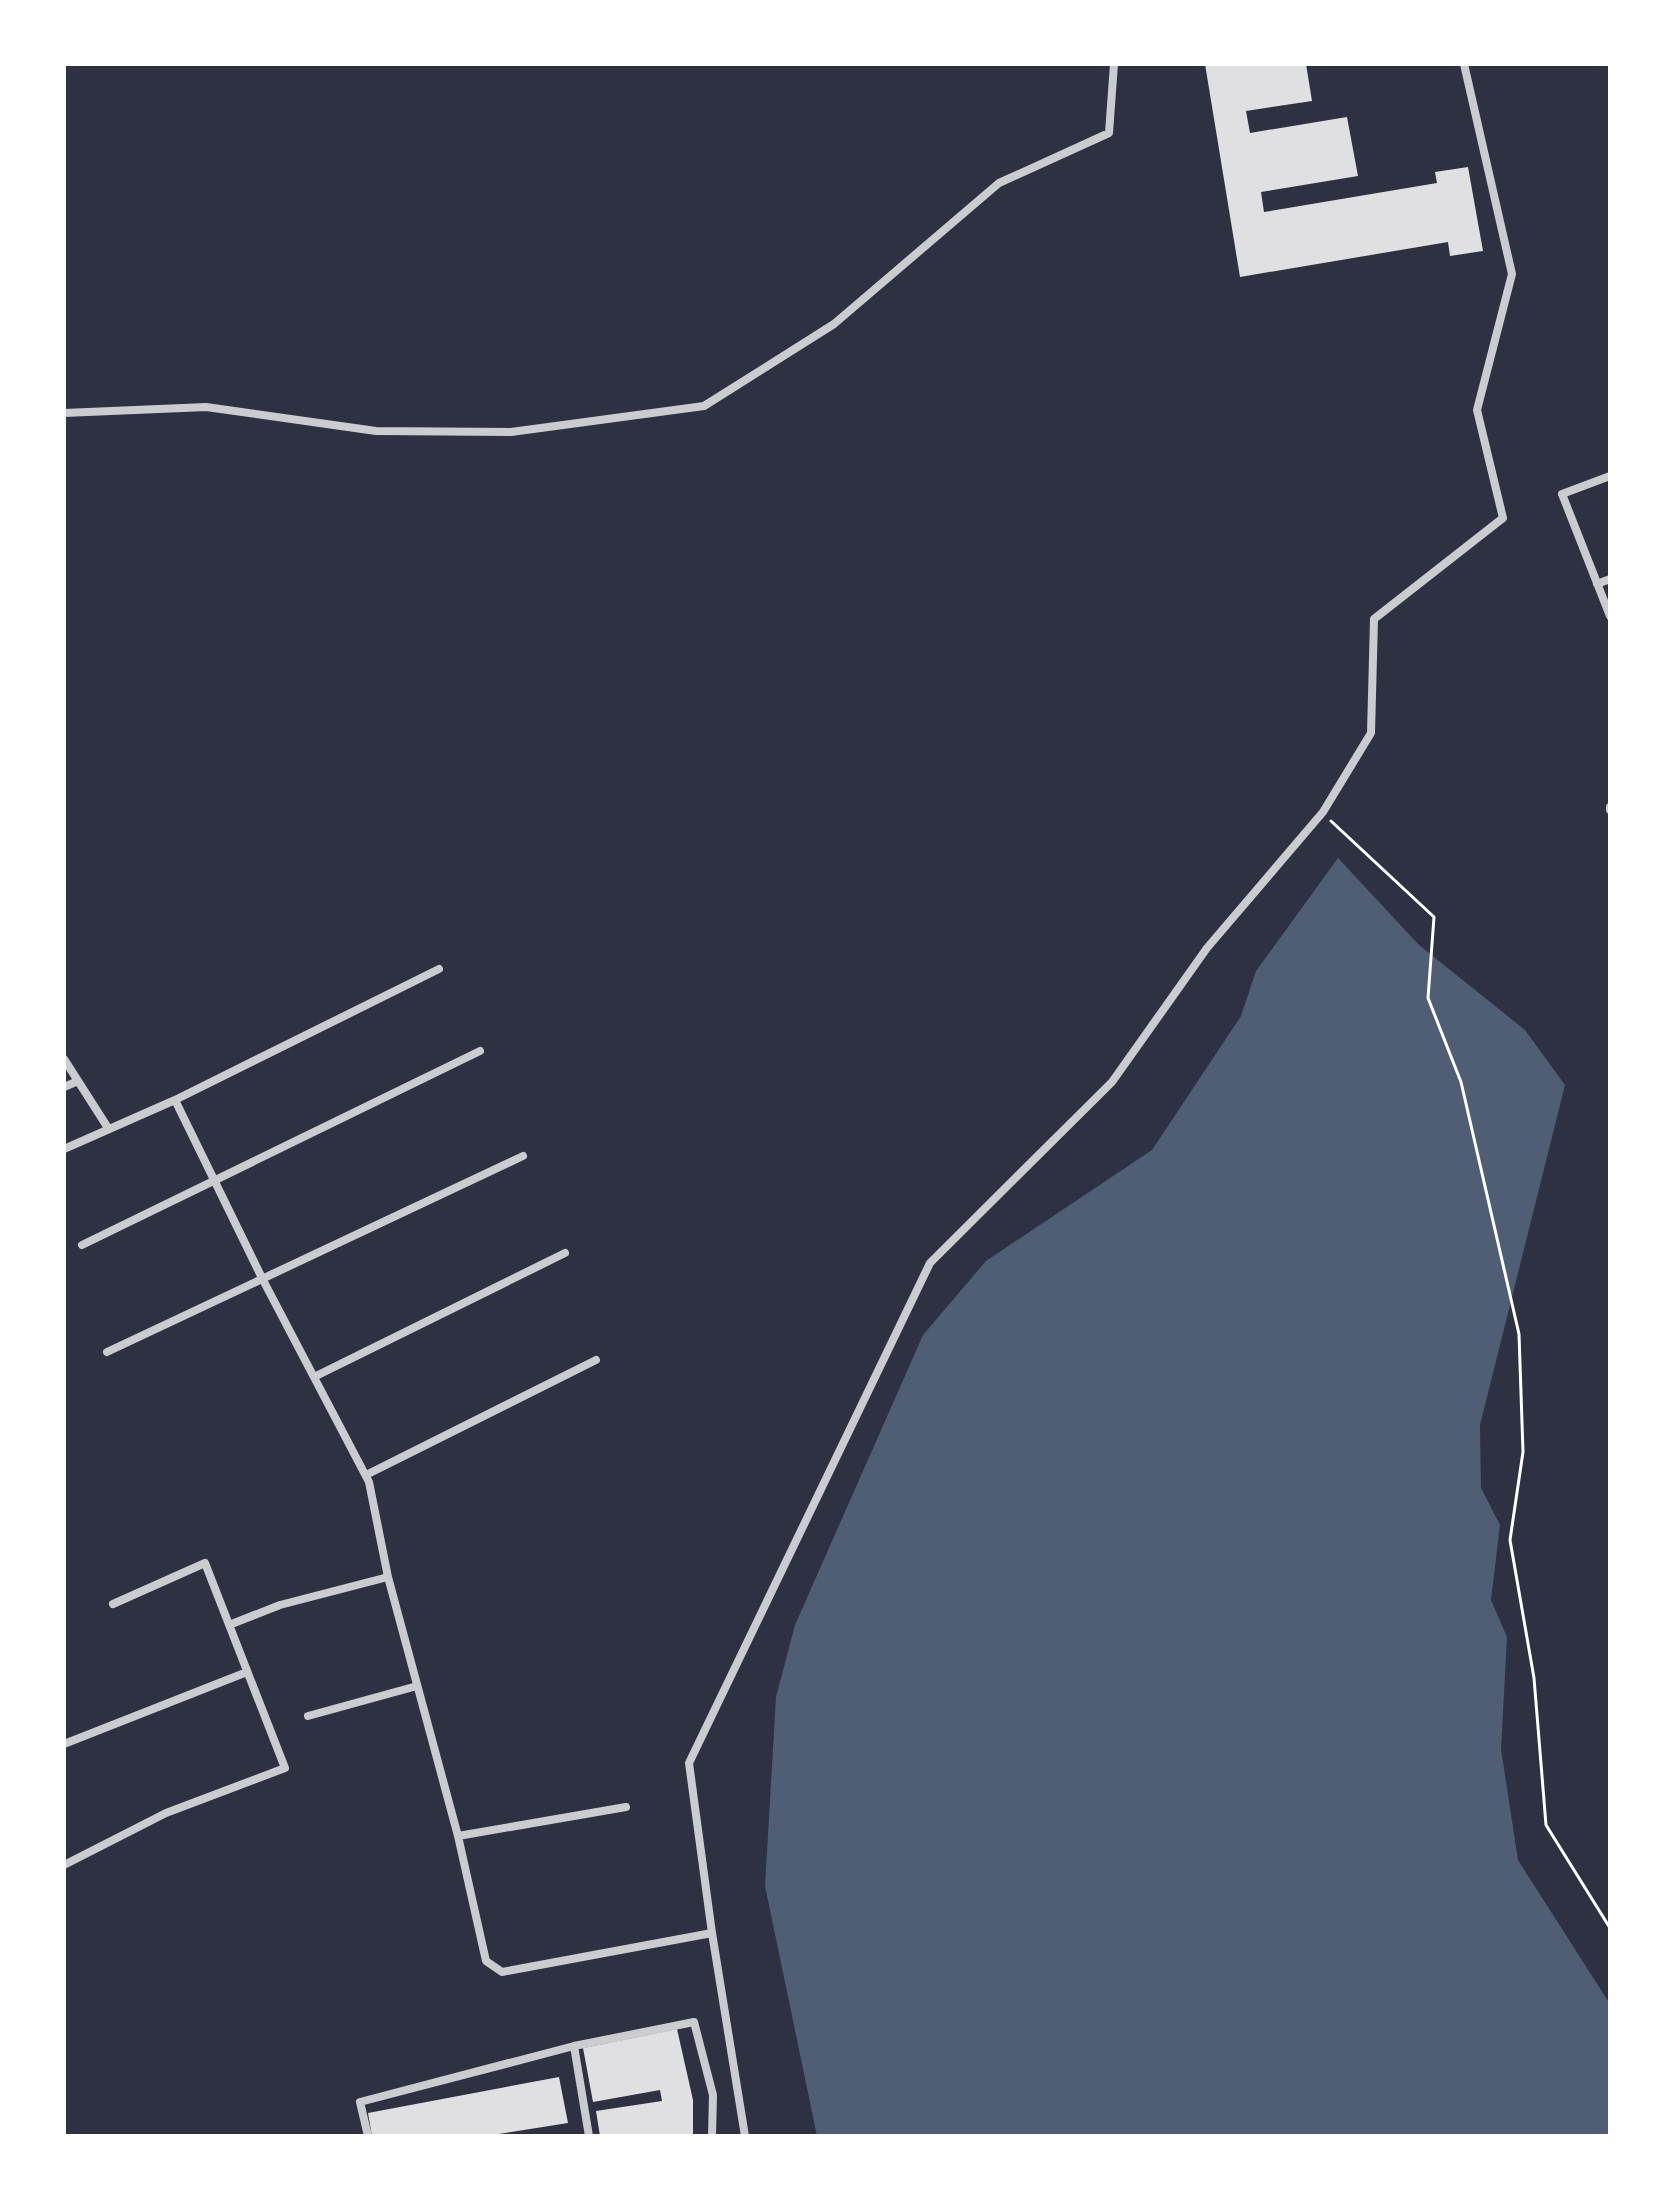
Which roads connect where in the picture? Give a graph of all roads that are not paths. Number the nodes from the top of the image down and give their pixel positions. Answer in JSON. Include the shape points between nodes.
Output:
{"nodes":[{"id":1,"x":1114,"y":64,"type":"edge"},
{"id":2,"x":1464,"y":64,"type":"edge"},
{"id":3,"x":64,"y":413,"type":"edge"},
{"id":4,"x":1610,"y":476,"type":"edge"},
{"id":5,"x":1610,"y":579,"type":"edge"},
{"id":6,"x":1597,"y":584,"type":"junction"},
{"id":7,"x":1610,"y":616,"type":"edge"},
{"id":8,"x":439,"y":969,"type":"dead end"},
{"id":9,"x":480,"y":1051,"type":"dead end"},
{"id":10,"x":64,"y":1059,"type":"edge"},
{"id":11,"x":78,"y":1081,"type":"junction"},
{"id":12,"x":64,"y":1087,"type":"edge"},
{"id":13,"x":175,"y":1100,"type":"junction"},
{"id":14,"x":108,"y":1128,"type":"junction"},
{"id":15,"x":64,"y":1149,"type":"edge"},
{"id":16,"x":523,"y":1156,"type":"dead end"},
{"id":17,"x":213,"y":1182,"type":"junction"},
{"id":18,"x":82,"y":1245,"type":"dead end"},
{"id":19,"x":565,"y":1253,"type":"dead end"},
{"id":20,"x":263,"y":1280,"type":"junction"},
{"id":21,"x":107,"y":1352,"type":"dead end"},
{"id":22,"x":596,"y":1360,"type":"dead end"},
{"id":23,"x":316,"y":1376,"type":"junction"},
{"id":24,"x":366,"y":1475,"type":"junction"},
{"id":25,"x":388,"y":1577,"type":"junction"},
{"id":26,"x":113,"y":1604,"type":"dead end"},
{"id":27,"x":229,"y":1625,"type":"junction"},
{"id":28,"x":247,"y":1672,"type":"junction"},
{"id":29,"x":417,"y":1686,"type":"junction"},
{"id":30,"x":308,"y":1716,"type":"dead end"},
{"id":31,"x":64,"y":1744,"type":"edge"},
{"id":32,"x":626,"y":1807,"type":"dead end"},
{"id":33,"x":458,"y":1836,"type":"junction"},
{"id":34,"x":64,"y":1865,"type":"edge"},
{"id":35,"x":712,"y":1933,"type":"junction"},
{"id":36,"x":574,"y":2046,"type":"junction"},
{"id":37,"x":368,"y":2136,"type":"edge"},
{"id":38,"x":589,"y":2136,"type":"edge"},
{"id":39,"x":712,"y":2136,"type":"edge"},
{"id":40,"x":745,"y":2136,"type":"edge"}],
"edges":[{"from":1,"to":3,"type":"street","via":[[1109,133],[999,183],[834,324],[704,406],[511,432],[376,431],[206,407]]},
{"from":2,"to":35,"type":"street","via":[[1512,274],[1477,410],[1503,518],[1374,619],[1371,733],[1323,812],[1207,948],[1112,1082],[930,1263],[689,1763]]},
{"from":4,"to":6,"type":"street","via":[[1562,494]]},
{"from":5,"to":6,"type":"street"},
{"from":6,"to":7,"type":"street"},
{"from":8,"to":13,"type":"street"},
{"from":9,"to":17,"type":"street"},
{"from":10,"to":11,"type":"street"},
{"from":11,"to":12,"type":"street"},
{"from":11,"to":14,"type":"street"},
{"from":13,"to":14,"type":"street"},
{"from":13,"to":17,"type":"street"},
{"from":14,"to":15,"type":"street"},
{"from":16,"to":20,"type":"street"},
{"from":17,"to":18,"type":"street"},
{"from":17,"to":20,"type":"street"},
{"from":19,"to":23,"type":"street"},
{"from":20,"to":21,"type":"street"},
{"from":20,"to":23,"type":"street"},
{"from":22,"to":24,"type":"street"},
{"from":23,"to":24,"type":"street"},
{"from":24,"to":25,"type":"street"},
{"from":25,"to":27,"type":"street","via":[[280,1605]]},
{"from":25,"to":29,"type":"street"},
{"from":26,"to":27,"type":"street","via":[[205,1563]]},
{"from":27,"to":28,"type":"street"},
{"from":28,"to":31,"type":"street"},
{"from":28,"to":34,"type":"street","via":[[285,1768],[166,1813]]},
{"from":29,"to":30,"type":"street"},
{"from":29,"to":33,"type":"street"},
{"from":32,"to":33,"type":"street"},
{"from":33,"to":35,"type":"street","via":[[486,1961],[493,1969],[502,1972]]},
{"from":35,"to":40,"type":"street"},
{"from":36,"to":37,"type":"street","via":[[360,2102]]},
{"from":36,"to":38,"type":"street"},
{"from":36,"to":39,"type":"street","via":[[694,2022],[713,2095]]}]}
